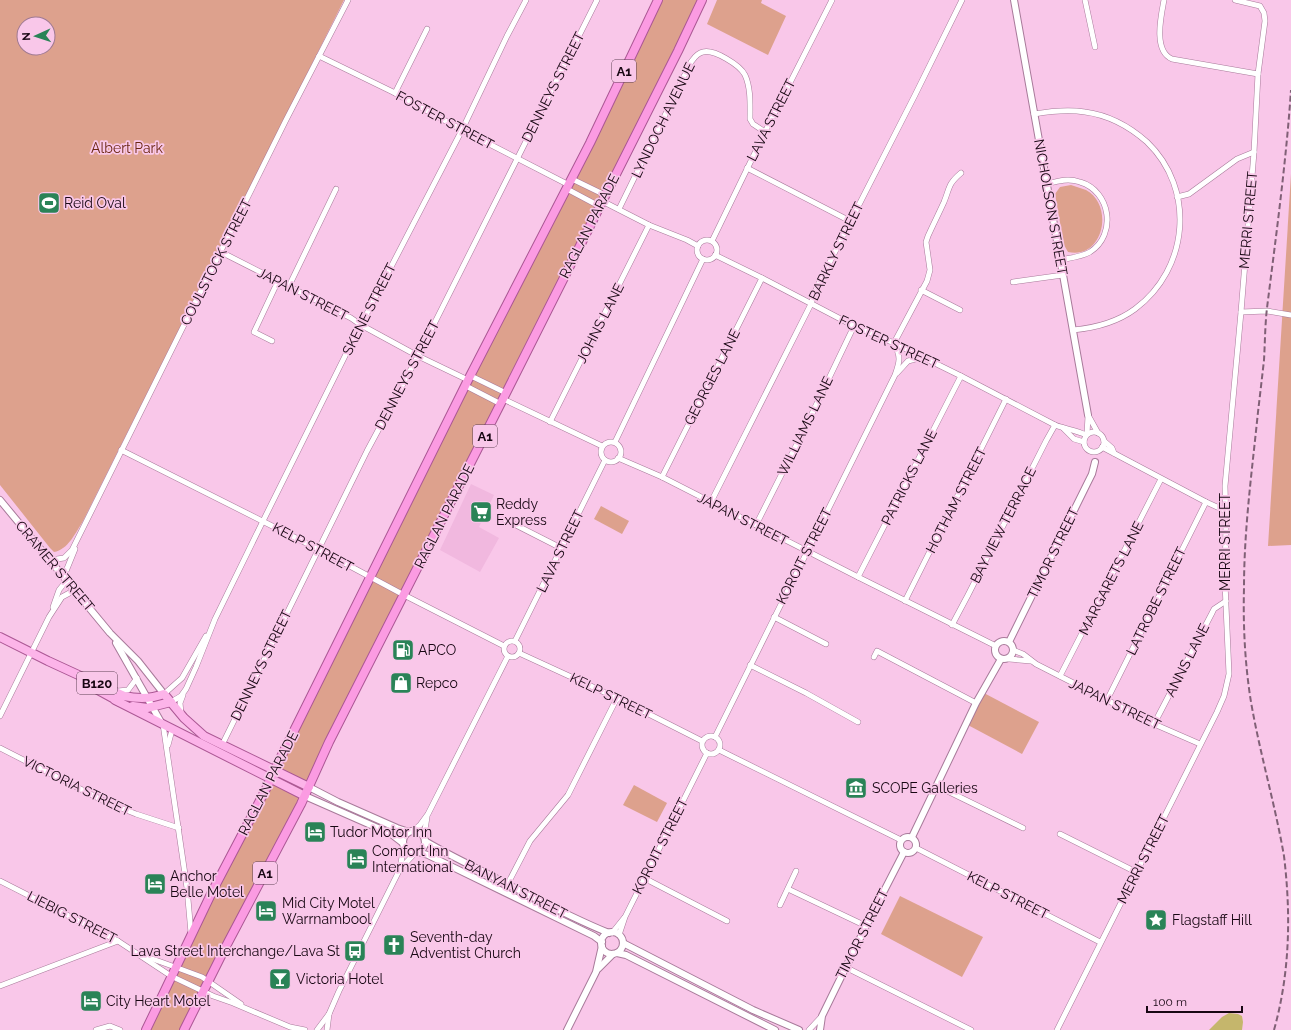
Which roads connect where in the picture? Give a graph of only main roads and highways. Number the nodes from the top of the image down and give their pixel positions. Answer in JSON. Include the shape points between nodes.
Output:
{"nodes":[{"id":1,"x":658,"y":0,"type":"edge"},
{"id":2,"x":701,"y":0,"type":"edge"},
{"id":3,"x":0,"y":637,"type":"edge"},
{"id":4,"x":48,"y":661,"type":"junction"},
{"id":5,"x":115,"y":700,"type":"junction"},
{"id":6,"x":170,"y":702,"type":"junction"},
{"id":7,"x":187,"y":721,"type":"junction"},
{"id":8,"x":172,"y":730,"type":"junction"},
{"id":9,"x":220,"y":748,"type":"junction"},
{"id":10,"x":275,"y":771,"type":"junction"},
{"id":11,"x":271,"y":780,"type":"junction"},
{"id":12,"x":309,"y":787,"type":"junction"},
{"id":13,"x":305,"y":796,"type":"junction"},
{"id":14,"x":146,"y":1030,"type":"edge"},
{"id":15,"x":184,"y":1030,"type":"edge"}],
"edges":[{"from":1,"to":10,"type":"highway","name":"RAGLAN PARADE","number":"A1","via":[[570,184],[468,380]]},
{"from":2,"to":12,"type":"highway","name":"RAGLAN PARADE","number":"A1","via":[[678,51],[329,742]]},
{"from":3,"to":4,"type":"main road","number":"B120"},
{"from":4,"to":5,"type":"main road","number":"B120"},
{"from":4,"to":6,"type":"main road","number":"B120","via":[[129,697],[147,698],[164,694]]},
{"from":5,"to":6,"type":"main road","number":"B120","via":[[137,707],[153,708]]},
{"from":5,"to":8,"type":"main road","number":"B120"},
{"from":6,"to":7,"type":"main road","number":"B120"},
{"from":7,"to":8,"type":"main road"},
{"from":7,"to":9,"type":"main road","number":"B120"},
{"from":8,"to":9,"type":"main road","number":"B120"},
{"from":9,"to":10,"type":"main road","number":"B120"},
{"from":9,"to":11,"type":"main road","number":"B120"},
{"from":10,"to":11,"type":"highway","name":"RAGLAN PARADE","number":"A1"},
{"from":10,"to":12,"type":"main road","number":"B120"},
{"from":11,"to":13,"type":"main road","number":"B120"},
{"from":11,"to":14,"type":"highway","name":"RAGLAN PARADE","number":"A1","via":[[191,934]]},
{"from":12,"to":13,"type":"highway","name":"RAGLAN PARADE","number":"A1"},
{"from":13,"to":15,"type":"highway","name":"RAGLAN PARADE","number":"A1"}]}
